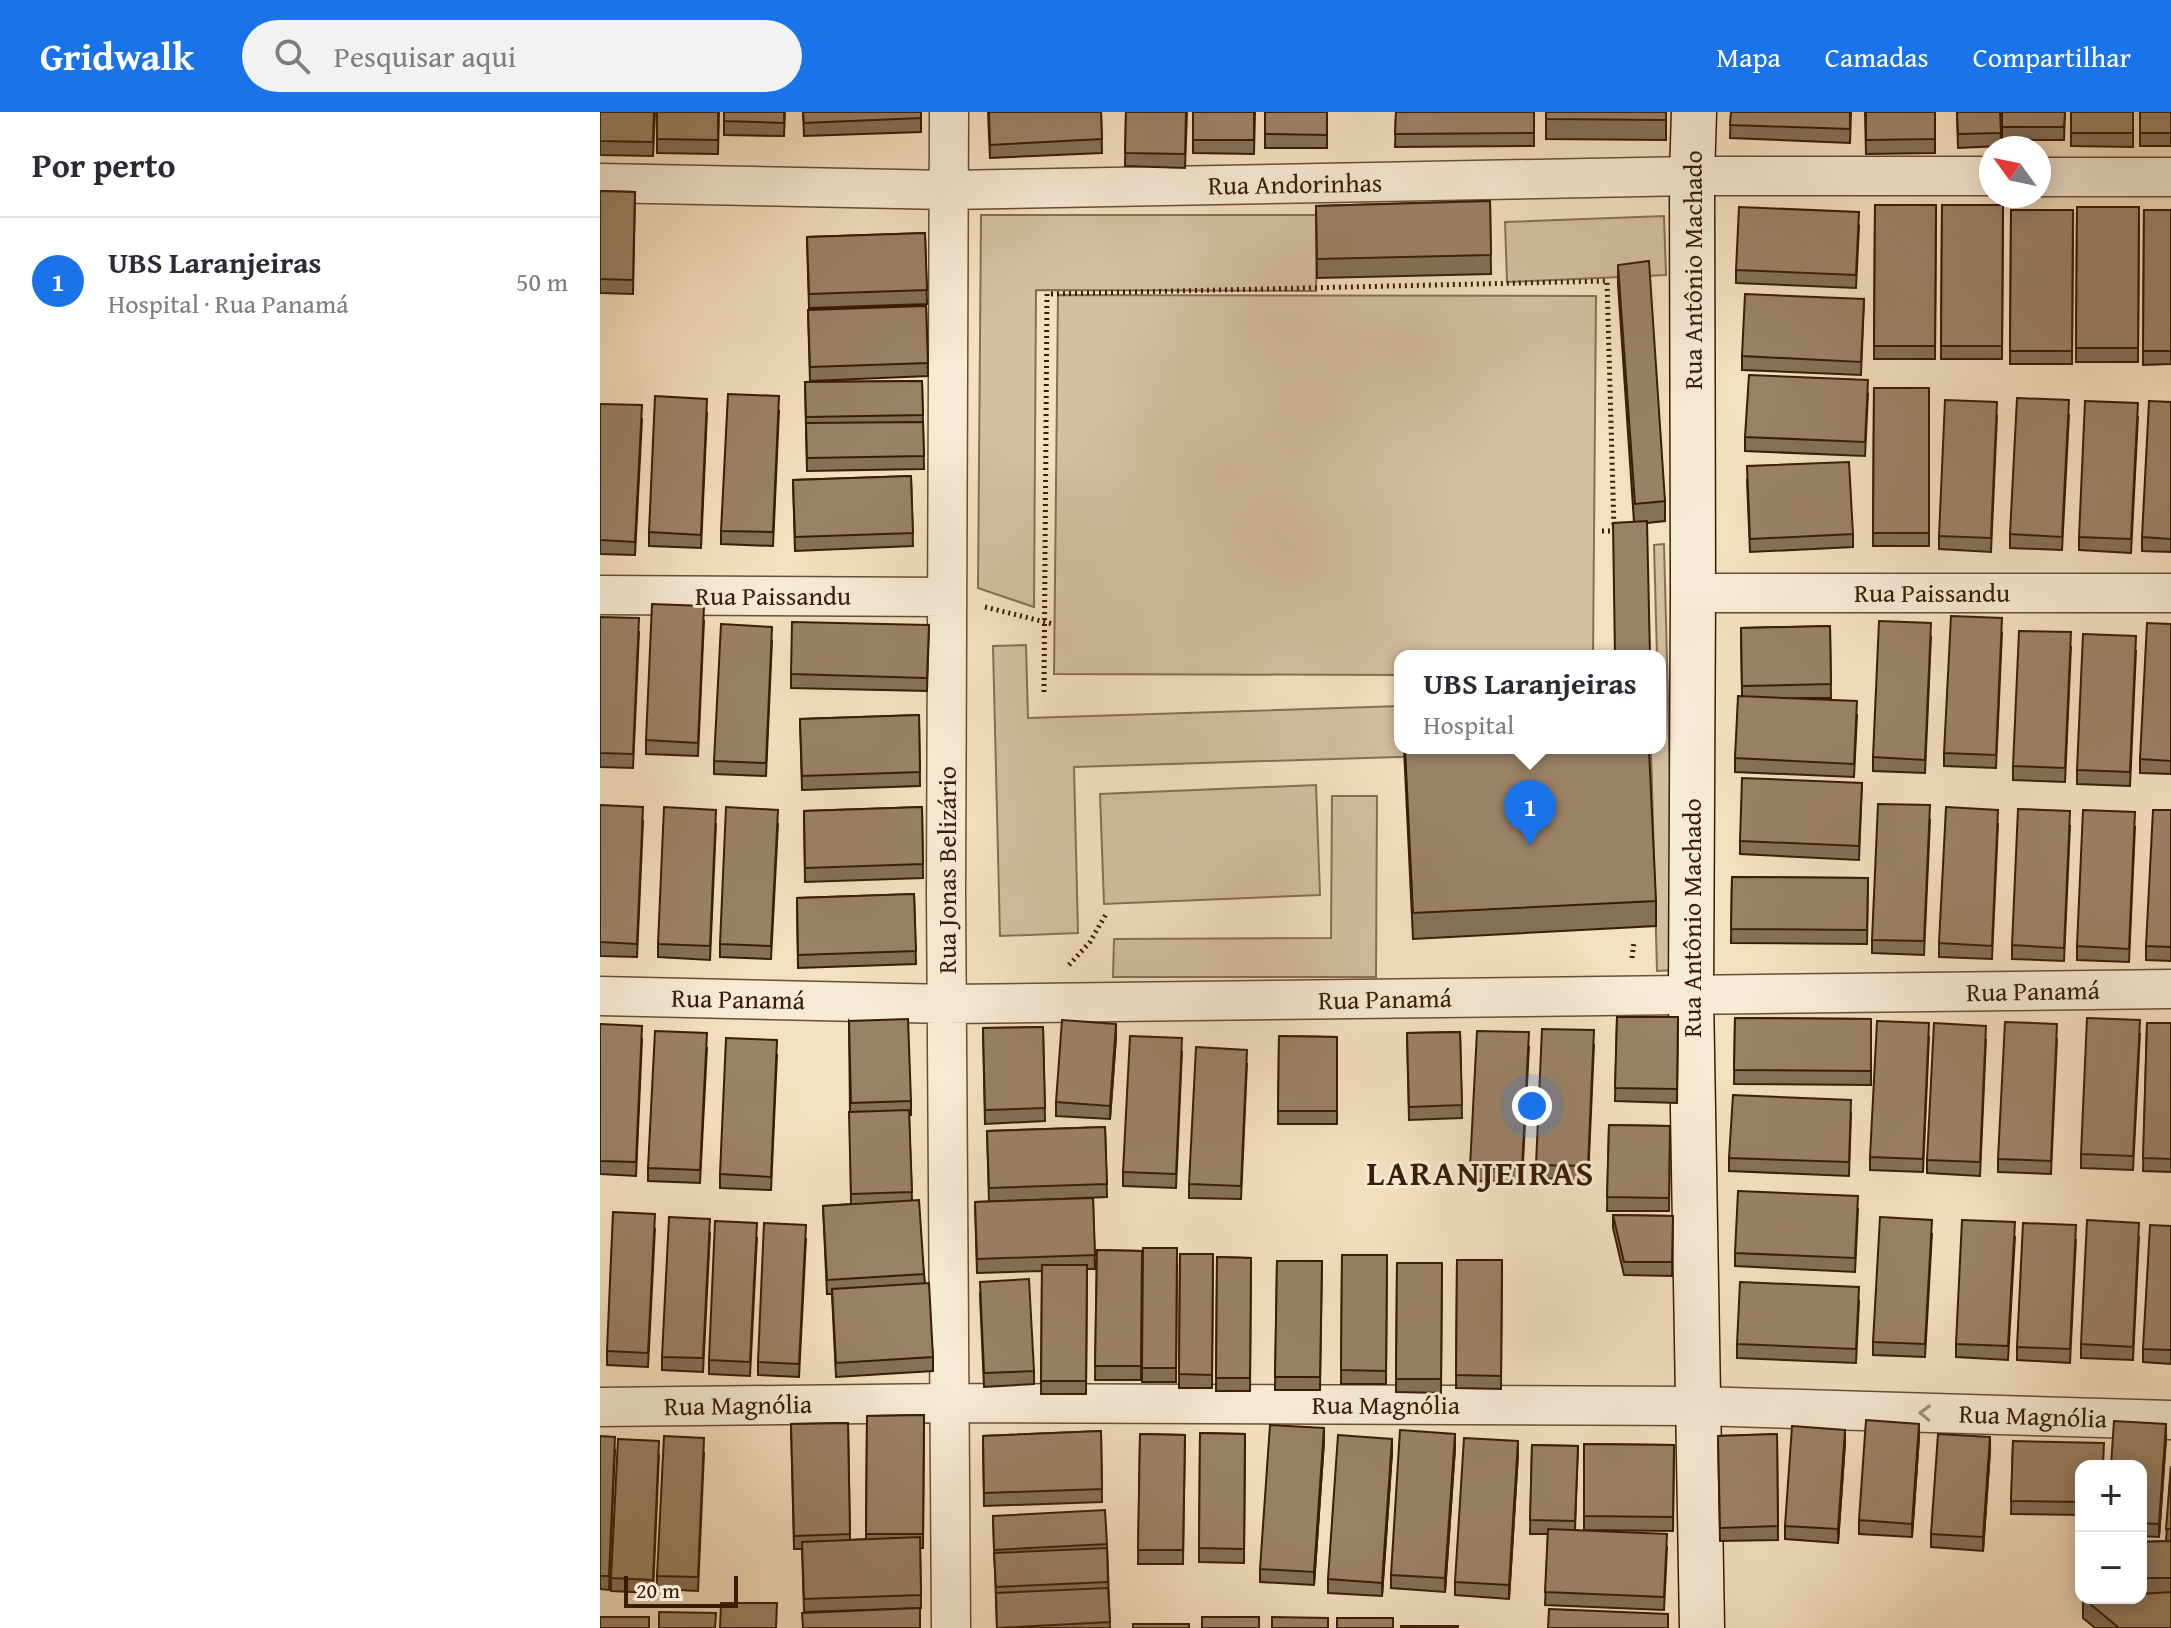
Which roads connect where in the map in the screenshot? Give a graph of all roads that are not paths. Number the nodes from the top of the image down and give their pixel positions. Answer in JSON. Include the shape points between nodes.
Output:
{"nodes":[{"id":1,"x":949,"y":112,"type":"edge"},
{"id":2,"x":1694,"y":112,"type":"edge"},
{"id":3,"x":1692,"y":176,"type":"junction"},
{"id":4,"x":1979,"y":176,"type":"edge"},
{"id":5,"x":2051,"y":177,"type":"edge"},
{"id":6,"x":2171,"y":177,"type":"edge"},
{"id":7,"x":600,"y":183,"type":"edge"},
{"id":8,"x":948,"y":190,"type":"junction"},
{"id":9,"x":1693,"y":593,"type":"junction"},
{"id":10,"x":2171,"y":593,"type":"edge"},
{"id":11,"x":600,"y":595,"type":"edge"},
{"id":12,"x":961,"y":601,"type":"junction"},
{"id":13,"x":2171,"y":989,"type":"edge"},
{"id":14,"x":600,"y":996,"type":"edge"},
{"id":15,"x":1691,"y":996,"type":"junction"},
{"id":16,"x":948,"y":1004,"type":"junction"},
{"id":17,"x":950,"y":1403,"type":"junction"},
{"id":18,"x":1698,"y":1406,"type":"junction"},
{"id":19,"x":600,"y":1407,"type":"edge"},
{"id":20,"x":2171,"y":1420,"type":"edge"},
{"id":21,"x":951,"y":1628,"type":"edge"},
{"id":22,"x":1702,"y":1628,"type":"edge"}],
"edges":[{"from":1,"to":8,"type":"street","name":"Rua Jonas Belizário"},
{"from":2,"to":3,"type":"street","name":"Rua Antônio Machado"},
{"from":3,"to":4,"type":"street","name":"Rua Andorinhas"},
{"from":3,"to":8,"type":"street","name":"Rua Andorinhas"},
{"from":3,"to":9,"type":"street","name":"Rua Antônio Machado"},
{"from":5,"to":6,"type":"street"},
{"from":7,"to":8,"type":"street","name":"Rua Andorinhas"},
{"from":8,"to":12,"type":"street","name":"Rua Jonas Belizário"},
{"from":9,"to":10,"type":"street","name":"Rua Paissandu"},
{"from":9,"to":15,"type":"street","name":"Rua Antônio Machado"},
{"from":11,"to":12,"type":"street","name":"Rua Paissandu"},
{"from":12,"to":16,"type":"street","name":"Rua Jonas Belizário","via":[[946,893]]},
{"from":13,"to":15,"type":"street","name":"Rua Panamá"},
{"from":14,"to":16,"type":"street","name":"Rua Panamá"},
{"from":15,"to":16,"type":"street","name":"Rua Panamá"},
{"from":15,"to":18,"type":"street","name":"Rua Antônio Machado"},
{"from":16,"to":17,"type":"street","name":"Rua Jonas Belizário"},
{"from":17,"to":18,"type":"street","name":"Rua Magnólia"},
{"from":17,"to":19,"type":"street","name":"Rua Magnólia"},
{"from":17,"to":21,"type":"street","name":"Rua Jonas Belizário"},
{"from":20,"to":18,"type":"street","name":"Rua Magnólia","one_way":true},
{"from":18,"to":22,"type":"street","name":"Rua Antônio Machado"}]}
